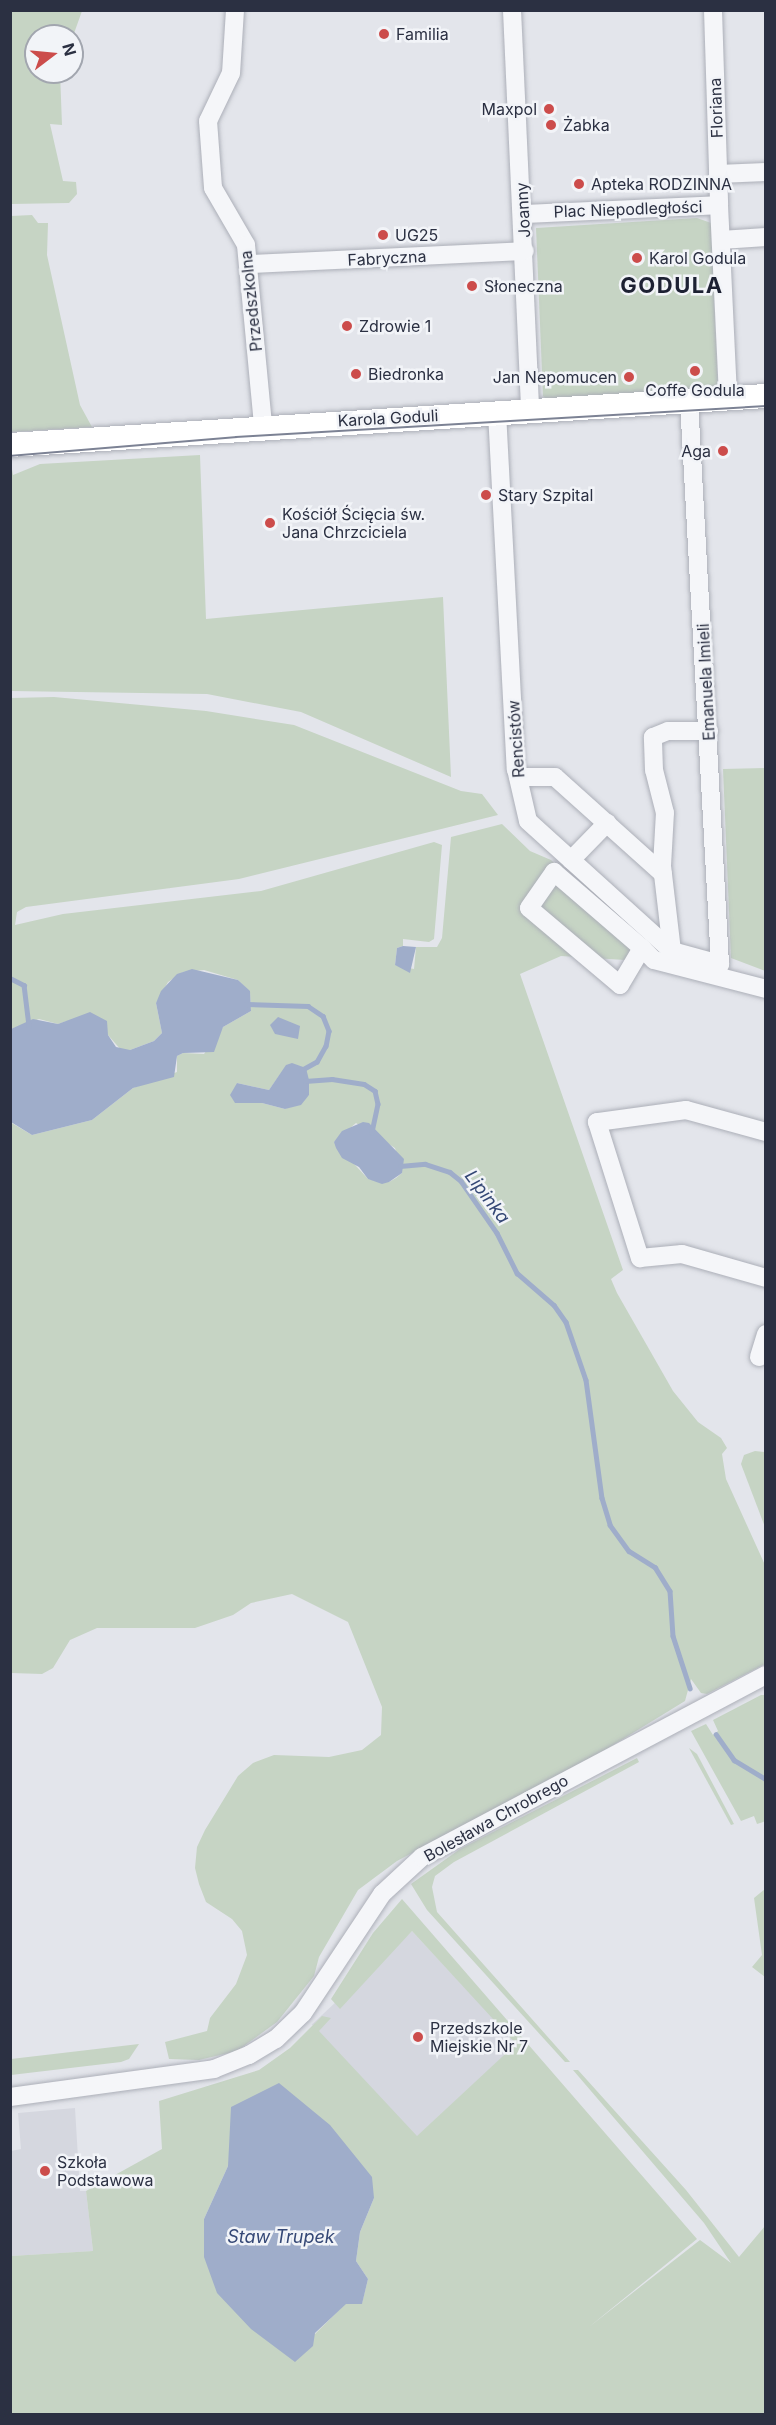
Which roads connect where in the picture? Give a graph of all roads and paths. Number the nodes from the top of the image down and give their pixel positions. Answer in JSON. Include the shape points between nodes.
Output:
{"nodes":[{"id":1,"x":235,"y":10,"type":"edge"},
{"id":2,"x":512,"y":10,"type":"edge"},
{"id":3,"x":712,"y":10,"type":"edge"},
{"id":4,"x":765,"y":172,"type":"edge"},
{"id":5,"x":718,"y":174,"type":"junction"},
{"id":6,"x":719,"y":205,"type":"junction"},
{"id":7,"x":523,"y":214,"type":"junction"},
{"id":8,"x":765,"y":237,"type":"edge"},
{"id":9,"x":721,"y":240,"type":"junction"},
{"id":10,"x":525,"y":251,"type":"junction"},
{"id":11,"x":250,"y":264,"type":"junction"},
{"id":12,"x":765,"y":396,"type":"edge"},
{"id":13,"x":728,"y":399,"type":"junction"},
{"id":14,"x":689,"y":401,"type":"junction"},
{"id":15,"x":530,"y":410,"type":"junction"},
{"id":16,"x":497,"y":412,"type":"junction"},
{"id":17,"x":263,"y":426,"type":"junction"},
{"id":18,"x":10,"y":445,"type":"edge"},
{"id":19,"x":709,"y":731,"type":"junction"},
{"id":20,"x":518,"y":777,"type":"junction"},
{"id":21,"x":607,"y":824,"type":"junction"},
{"id":22,"x":571,"y":860,"type":"junction"},
{"id":23,"x":663,"y":874,"type":"junction"},
{"id":24,"x":642,"y":948,"type":"junction"},
{"id":25,"x":672,"y":951,"type":"junction"},
{"id":26,"x":720,"y":964,"type":"joint"},
{"id":27,"x":765,"y":989,"type":"edge"},
{"id":28,"x":765,"y":1132,"type":"edge"},
{"id":29,"x":765,"y":1278,"type":"edge"},
{"id":30,"x":765,"y":1334,"type":"edge"},
{"id":31,"x":759,"y":1357,"type":"dead end"},
{"id":32,"x":765,"y":1675,"type":"edge"},
{"id":33,"x":10,"y":2097,"type":"edge"}],
"edges":[{"from":1,"to":11,"type":"street","name":"Przedszkolna","via":[[231,73],[208,121],[213,189],[246,245]]},
{"from":2,"to":7,"type":"street","name":"Joanny"},
{"from":3,"to":5,"type":"street","name":"Floriana"},
{"from":4,"to":5,"type":"street"},
{"from":5,"to":6,"type":"street","name":"Floriana"},
{"from":6,"to":7,"type":"street","name":"Plac Niepodległości"},
{"from":6,"to":9,"type":"street","name":"Plac Niepodległości"},
{"from":7,"to":10,"type":"street","name":"Joanny"},
{"from":8,"to":9,"type":"street"},
{"from":9,"to":13,"type":"street","name":"Plac Niepodległości"},
{"from":10,"to":11,"type":"street","name":"Fabryczna"},
{"from":10,"to":15,"type":"street","name":"Joanny"},
{"from":11,"to":17,"type":"street","name":"Przedszkolna"},
{"from":12,"to":13,"type":"main road","name":"Karola Goduli"},
{"from":13,"to":14,"type":"main road","name":"Karola Goduli"},
{"from":14,"to":15,"type":"main road","name":"Karola Goduli"},
{"from":14,"to":19,"type":"street","name":"Emanuela Imieli"},
{"from":15,"to":16,"type":"main road","name":"Karola Goduli"},
{"from":16,"to":17,"type":"main road","name":"Karola Goduli"},
{"from":16,"to":20,"type":"street","name":"Rencistów"},
{"from":17,"to":18,"type":"main road","name":"Karola Goduli"},
{"from":19,"to":23,"type":"street","via":[[668,731],[653,737],[654,770],[664,813]]},
{"from":19,"to":26,"type":"street","name":"Emanuela Imieli"},
{"from":20,"to":21,"type":"street","via":[[555,777]]},
{"from":20,"to":22,"type":"street","name":"Rencistów","via":[[528,821]]},
{"from":21,"to":22,"type":"street"},
{"from":21,"to":23,"type":"street"},
{"from":22,"to":25,"type":"street","name":"Rencistów"},
{"from":23,"to":25,"type":"street"},
{"from":24,"to":24,"type":"street","via":[[554,872],[529,909],[620,985]]},
{"from":24,"to":27,"type":"street","via":[[654,960]]},
{"from":25,"to":26,"type":"street","name":"Rencistów"},
{"from":28,"to":29,"type":"street","via":[[686,1110],[597,1122],[640,1258],[682,1254]]},
{"from":30,"to":31,"type":"street"},
{"from":32,"to":33,"type":"street","name":"Bolesława Chrobrego","via":[[422,1857],[382,1894],[303,2013],[276,2039],[249,2055],[214,2068]]}]}
